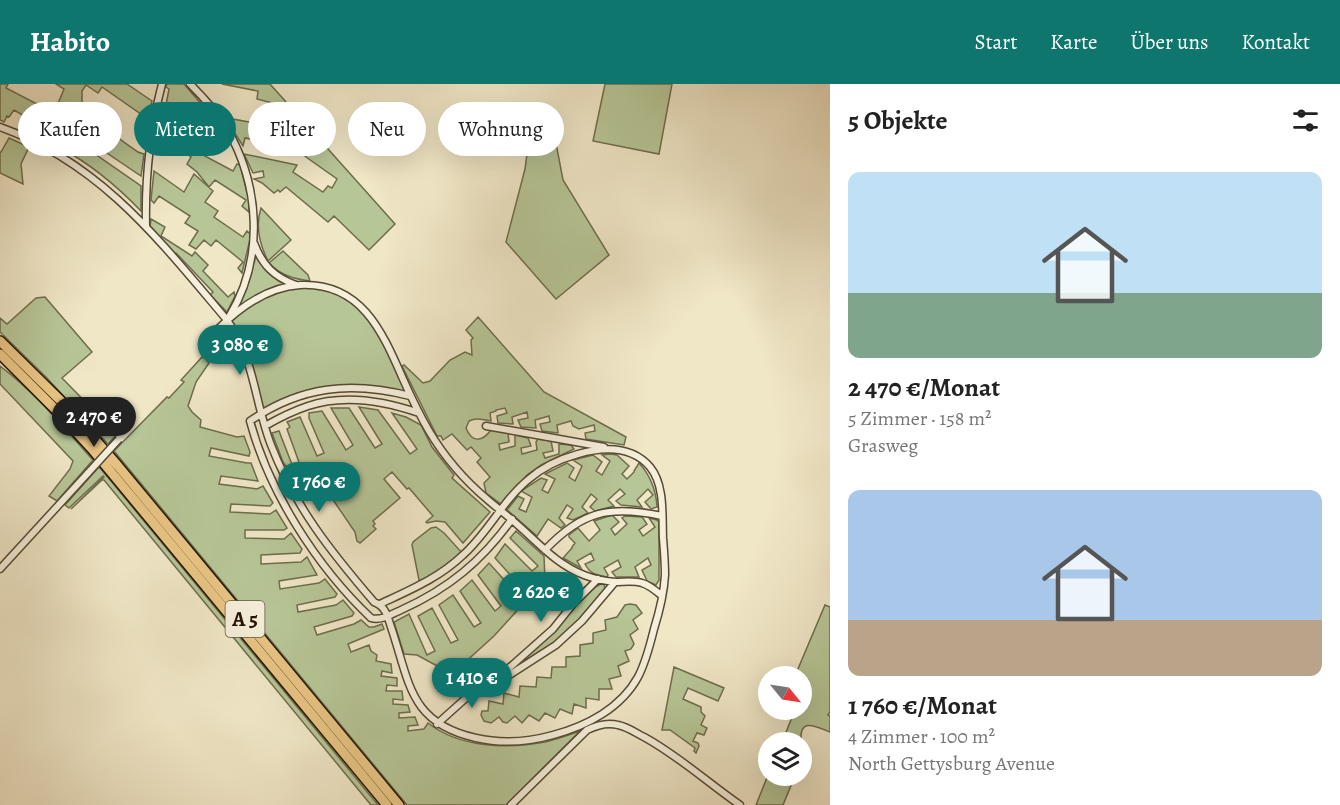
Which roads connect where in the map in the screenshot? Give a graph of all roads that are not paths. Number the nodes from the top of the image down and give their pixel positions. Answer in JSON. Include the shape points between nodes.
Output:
{"nodes":[{"id":1,"x":162,"y":84,"type":"edge"},
{"id":2,"x":190,"y":84,"type":"edge"},
{"id":3,"x":0,"y":127,"type":"edge"},
{"id":4,"x":146,"y":226,"type":"junction"},
{"id":5,"x":253,"y":240,"type":"junction"},
{"id":6,"x":296,"y":285,"type":"junction"},
{"id":7,"x":227,"y":320,"type":"junction"},
{"id":8,"x":218,"y":329,"type":"dead end"},
{"id":9,"x":1,"y":341,"type":"edge"},
{"id":10,"x":0,"y":354,"type":"edge"},
{"id":11,"x":410,"y":396,"type":"junction"},
{"id":12,"x":261,"y":413,"type":"junction"},
{"id":13,"x":419,"y":413,"type":"junction"},
{"id":14,"x":265,"y":426,"type":"junction"},
{"id":15,"x":486,"y":426,"type":"dead end"},
{"id":16,"x":119,"y":438,"type":"dead end"},
{"id":17,"x":607,"y":448,"type":"junction"},
{"id":18,"x":500,"y":511,"type":"junction"},
{"id":19,"x":662,"y":516,"type":"junction"},
{"id":20,"x":512,"y":519,"type":"junction"},
{"id":21,"x":545,"y":550,"type":"junction"},
{"id":22,"x":342,"y":564,"type":"junction"},
{"id":23,"x":0,"y":569,"type":"edge"},
{"id":24,"x":331,"y":573,"type":"junction"},
{"id":25,"x":598,"y":579,"type":"junction"},
{"id":26,"x":615,"y":582,"type":"junction"},
{"id":27,"x":661,"y":595,"type":"junction"},
{"id":28,"x":380,"y":604,"type":"junction"},
{"id":29,"x":388,"y":616,"type":"junction"},
{"id":30,"x":497,"y":679,"type":"junction"},
{"id":31,"x":437,"y":724,"type":"junction"},
{"id":32,"x":387,"y":805,"type":"edge"},
{"id":33,"x":399,"y":805,"type":"edge"},
{"id":34,"x":511,"y":805,"type":"edge"},
{"id":35,"x":740,"y":805,"type":"edge"}],
"edges":[{"from":1,"to":4,"type":"street","via":[[150,140]]},
{"from":2,"to":5,"type":"street","via":[[225,126],[246,169],[253,199]]},
{"from":3,"to":4,"type":"street","via":[[36,141],[77,166]]},
{"from":4,"to":7,"type":"street"},
{"from":5,"to":6,"type":"street","via":[[270,271]]},
{"from":5,"to":7,"type":"street","via":[[243,287]]},
{"from":6,"to":7,"type":"street","via":[[263,295]]},
{"from":6,"to":11,"type":"street","via":[[329,288],[354,300],[381,333]]},
{"from":7,"to":8,"type":"street"},
{"from":7,"to":12,"type":"street","via":[[244,349]]},
{"from":9,"to":33,"type":"highway","number":"A 5","via":[[125,473]]},
{"from":10,"to":32,"type":"highway","number":"A 5","via":[[92,449]]},
{"from":11,"to":12,"type":"street","via":[[365,388],[327,389],[303,394]]},
{"from":11,"to":13,"type":"street"},
{"from":12,"to":14,"type":"street"},
{"from":12,"to":24,"type":"street","via":[[250,421],[260,454],[303,536]]},
{"from":13,"to":14,"type":"street","via":[[375,401],[328,401],[307,406]]},
{"from":13,"to":18,"type":"street","via":[[456,469]]},
{"from":14,"to":22,"type":"street","via":[[303,511]]},
{"from":15,"to":17,"type":"street"},
{"from":16,"to":23,"type":"street","bridge":true},
{"from":17,"to":18,"type":"street","via":[[578,454],[542,470],[528,479]]},
{"from":17,"to":19,"type":"street","via":[[627,451],[650,468],[660,490]]},
{"from":18,"to":20,"type":"street"},
{"from":18,"to":28,"type":"street","via":[[480,538],[449,567]]},
{"from":19,"to":21,"type":"street","via":[[626,510],[597,514],[572,526]]},
{"from":19,"to":27,"type":"street","via":[[665,574]]},
{"from":20,"to":21,"type":"street"},
{"from":20,"to":29,"type":"street","via":[[458,578]]},
{"from":21,"to":25,"type":"street","via":[[569,568]]},
{"from":22,"to":24,"type":"street"},
{"from":22,"to":28,"type":"street"},
{"from":24,"to":29,"type":"street","via":[[371,618]]},
{"from":25,"to":26,"type":"street"},
{"from":25,"to":30,"type":"street","via":[[553,629]]},
{"from":26,"to":27,"type":"street","via":[[639,582]]},
{"from":26,"to":30,"type":"street","via":[[556,645]]},
{"from":27,"to":31,"type":"street","via":[[638,677],[605,713],[568,731],[512,742],[477,739]]},
{"from":28,"to":29,"type":"street"},
{"from":29,"to":31,"type":"street","via":[[411,689],[423,711]]},
{"from":30,"to":31,"type":"street","via":[[466,698]]},
{"from":34,"to":35,"type":"street","via":[[587,730],[604,724],[627,728],[655,743]]}]}
